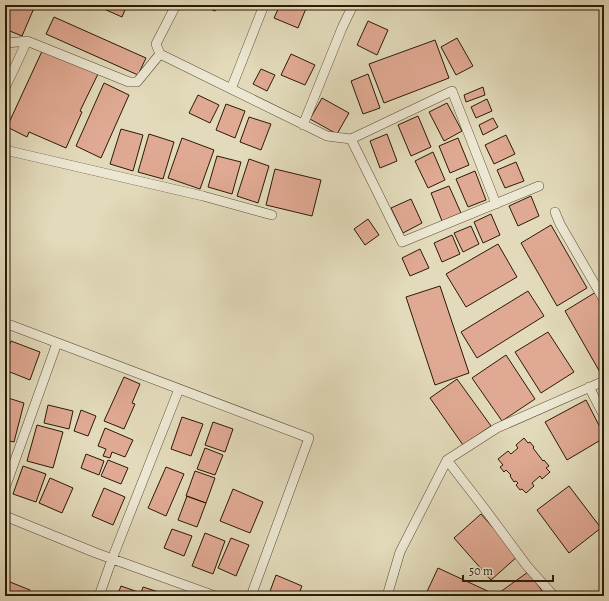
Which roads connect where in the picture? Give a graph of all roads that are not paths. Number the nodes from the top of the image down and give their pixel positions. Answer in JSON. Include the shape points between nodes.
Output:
{"nodes":[{"id":1,"x":176,"y":5,"type":"edge"},
{"id":2,"x":264,"y":5,"type":"edge"},
{"id":3,"x":353,"y":5,"type":"edge"},
{"id":4,"x":28,"y":41,"type":"junction"},
{"id":5,"x":5,"y":42,"type":"edge"},
{"id":6,"x":160,"y":54,"type":"junction"},
{"id":7,"x":5,"y":88,"type":"edge"},
{"id":8,"x":231,"y":89,"type":"junction"},
{"id":9,"x":303,"y":124,"type":"junction"},
{"id":10,"x":350,"y":138,"type":"junction"},
{"id":11,"x":5,"y":150,"type":"edge"},
{"id":12,"x":539,"y":186,"type":"dead end"},
{"id":13,"x":496,"y":204,"type":"junction"},
{"id":14,"x":555,"y":212,"type":"dead end"},
{"id":15,"x":272,"y":215,"type":"dead end"},
{"id":16,"x":604,"y":300,"type":"edge"},
{"id":17,"x":5,"y":323,"type":"edge"},
{"id":18,"x":57,"y":343,"type":"junction"},
{"id":19,"x":604,"y":380,"type":"edge"},
{"id":20,"x":589,"y":387,"type":"junction"},
{"id":21,"x":179,"y":389,"type":"junction"},
{"id":22,"x":604,"y":416,"type":"edge"},
{"id":23,"x":447,"y":460,"type":"junction"},
{"id":24,"x":5,"y":488,"type":"edge"},
{"id":25,"x":5,"y":516,"type":"edge"},
{"id":26,"x":112,"y":559,"type":"junction"},
{"id":27,"x":99,"y":596,"type":"edge"},
{"id":28,"x":215,"y":596,"type":"edge"},
{"id":29,"x":251,"y":596,"type":"edge"},
{"id":30,"x":387,"y":596,"type":"edge"},
{"id":31,"x":554,"y":596,"type":"edge"}],
"edges":[{"from":1,"to":6,"type":"street","via":[[156,44]]},
{"from":2,"to":8,"type":"street"},
{"from":3,"to":9,"type":"street"},
{"from":4,"to":5,"type":"street"},
{"from":4,"to":6,"type":"street","via":[[129,82],[137,82]]},
{"from":4,"to":7,"type":"street"},
{"from":6,"to":8,"type":"street"},
{"from":8,"to":9,"type":"street"},
{"from":9,"to":10,"type":"street","via":[[326,136]]},
{"from":10,"to":13,"type":"street","via":[[402,242]]},
{"from":10,"to":13,"type":"street","via":[[452,91]]},
{"from":11,"to":15,"type":"street","via":[[203,196]]},
{"from":12,"to":13,"type":"street"},
{"from":14,"to":16,"type":"street"},
{"from":17,"to":18,"type":"street"},
{"from":18,"to":21,"type":"street"},
{"from":18,"to":24,"type":"street"},
{"from":19,"to":20,"type":"street"},
{"from":20,"to":22,"type":"street"},
{"from":20,"to":23,"type":"street","via":[[497,428]]},
{"from":21,"to":26,"type":"street"},
{"from":21,"to":29,"type":"street","via":[[309,438]]},
{"from":23,"to":30,"type":"street","via":[[400,552]]},
{"from":23,"to":31,"type":"street","via":[[527,566]]},
{"from":25,"to":26,"type":"street"},
{"from":26,"to":27,"type":"street"},
{"from":26,"to":28,"type":"street"}]}
